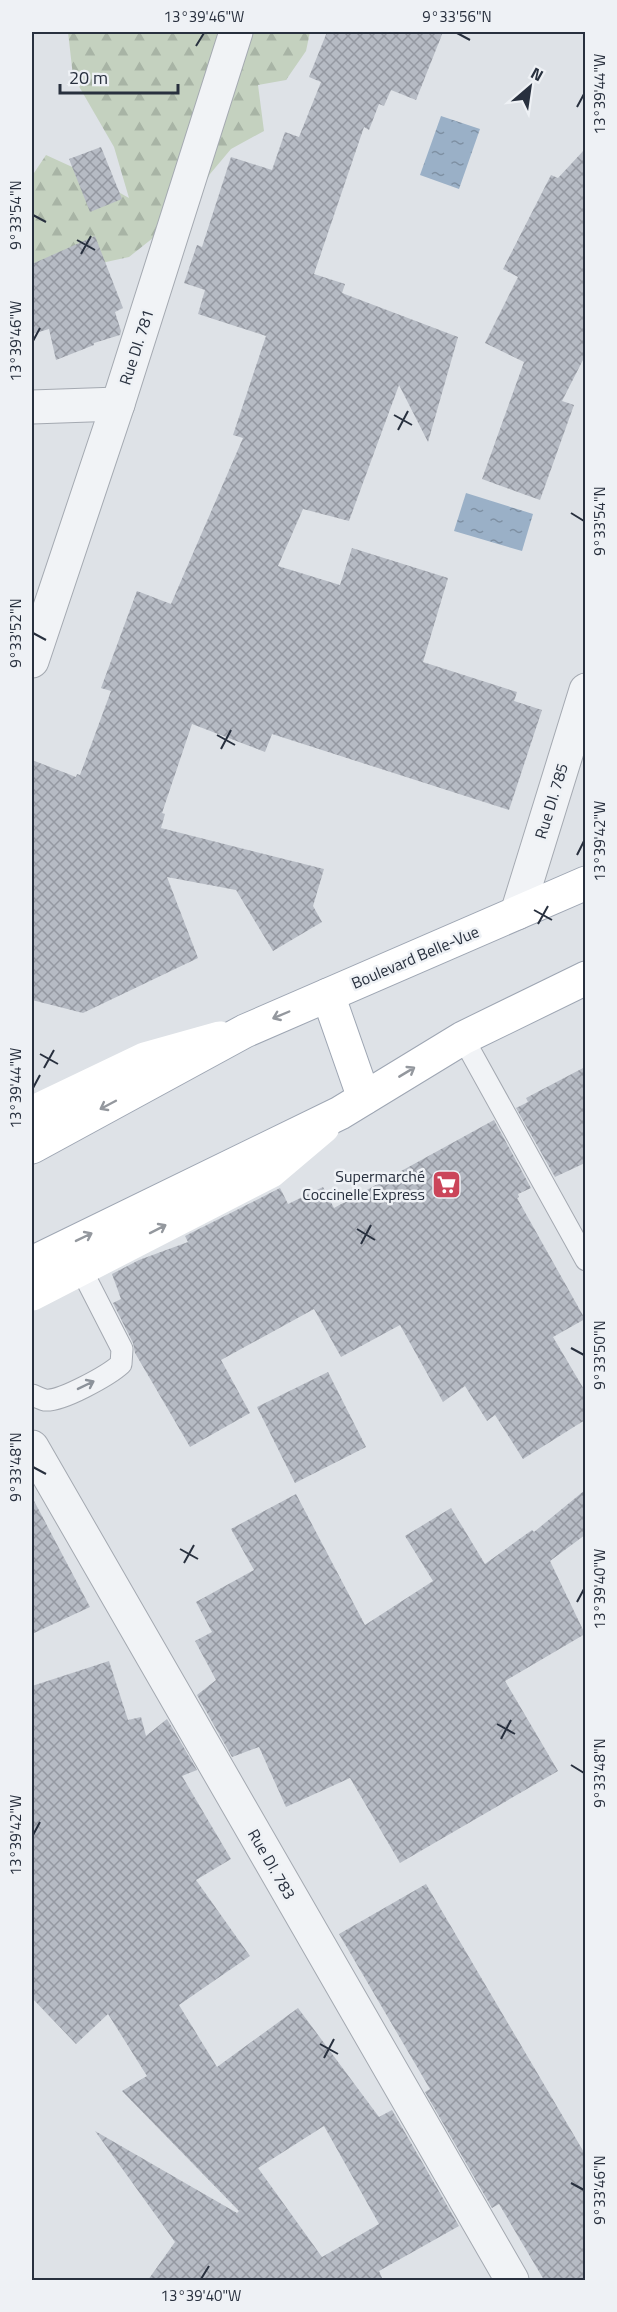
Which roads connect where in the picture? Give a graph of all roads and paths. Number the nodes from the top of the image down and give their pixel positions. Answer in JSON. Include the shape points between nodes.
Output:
{"nodes":[{"id":1,"x":236,"y":32,"type":"edge"},
{"id":2,"x":118,"y":404,"type":"junction"},
{"id":3,"x":32,"y":407,"type":"edge"},
{"id":4,"x":32,"y":661,"type":"edge"},
{"id":5,"x":585,"y":690,"type":"edge"},
{"id":6,"x":585,"y":883,"type":"edge"},
{"id":7,"x":517,"y":913,"type":"junction"},
{"id":8,"x":585,"y":978,"type":"edge"},
{"id":9,"x":328,"y":995,"type":"junction"},
{"id":10,"x":244,"y":1031,"type":"junction"},
{"id":11,"x":464,"y":1038,"type":"junction"},
{"id":12,"x":352,"y":1105,"type":"junction"},
{"id":13,"x":32,"y":1113,"type":"edge"},
{"id":14,"x":32,"y":1147,"type":"edge"},
{"id":15,"x":585,"y":1260,"type":"edge"},
{"id":16,"x":32,"y":1263,"type":"edge"},
{"id":17,"x":81,"y":1269,"type":"junction"},
{"id":18,"x":32,"y":1294,"type":"edge"},
{"id":19,"x":32,"y":1395,"type":"edge"},
{"id":20,"x":32,"y":1447,"type":"edge"},
{"id":21,"x":512,"y":2280,"type":"edge"}],
"edges":[{"from":1,"to":2,"type":"street","name":"Rue DI. 781"},
{"from":2,"to":3,"type":"street"},
{"from":2,"to":4,"type":"street","name":"Rue DI. 781"},
{"from":5,"to":7,"type":"street","name":"Rue DI. 785"},
{"from":6,"to":7,"type":"main road","name":"Boulevard Belle-Vue"},
{"from":7,"to":9,"type":"main road","name":"Boulevard Belle-Vue"},
{"from":8,"to":11,"type":"main road"},
{"from":9,"to":10,"type":"main road","name":"Boulevard Belle-Vue","one_way":true},
{"from":9,"to":12,"type":"main road"},
{"from":10,"to":13,"type":"main road","name":"Boulevard Belle-Vue","via":[[145,1059]]},
{"from":10,"to":14,"type":"main road","name":"Boulevard Belle-Vue","one_way":true},
{"from":12,"to":11,"type":"main road","one_way":true},
{"from":11,"to":15,"type":"lane"},
{"from":16,"to":12,"type":"main road","one_way":true},
{"from":17,"to":12,"type":"main road","one_way":true,"via":[[272,1171]]},
{"from":17,"to":18,"type":"main road"},
{"from":19,"to":17,"type":"lane","one_way":true,"via":[[45,1400],[58,1398],[121,1364],[122,1349]]},
{"from":20,"to":21,"type":"street","name":"Rue DI. 783"}]}
